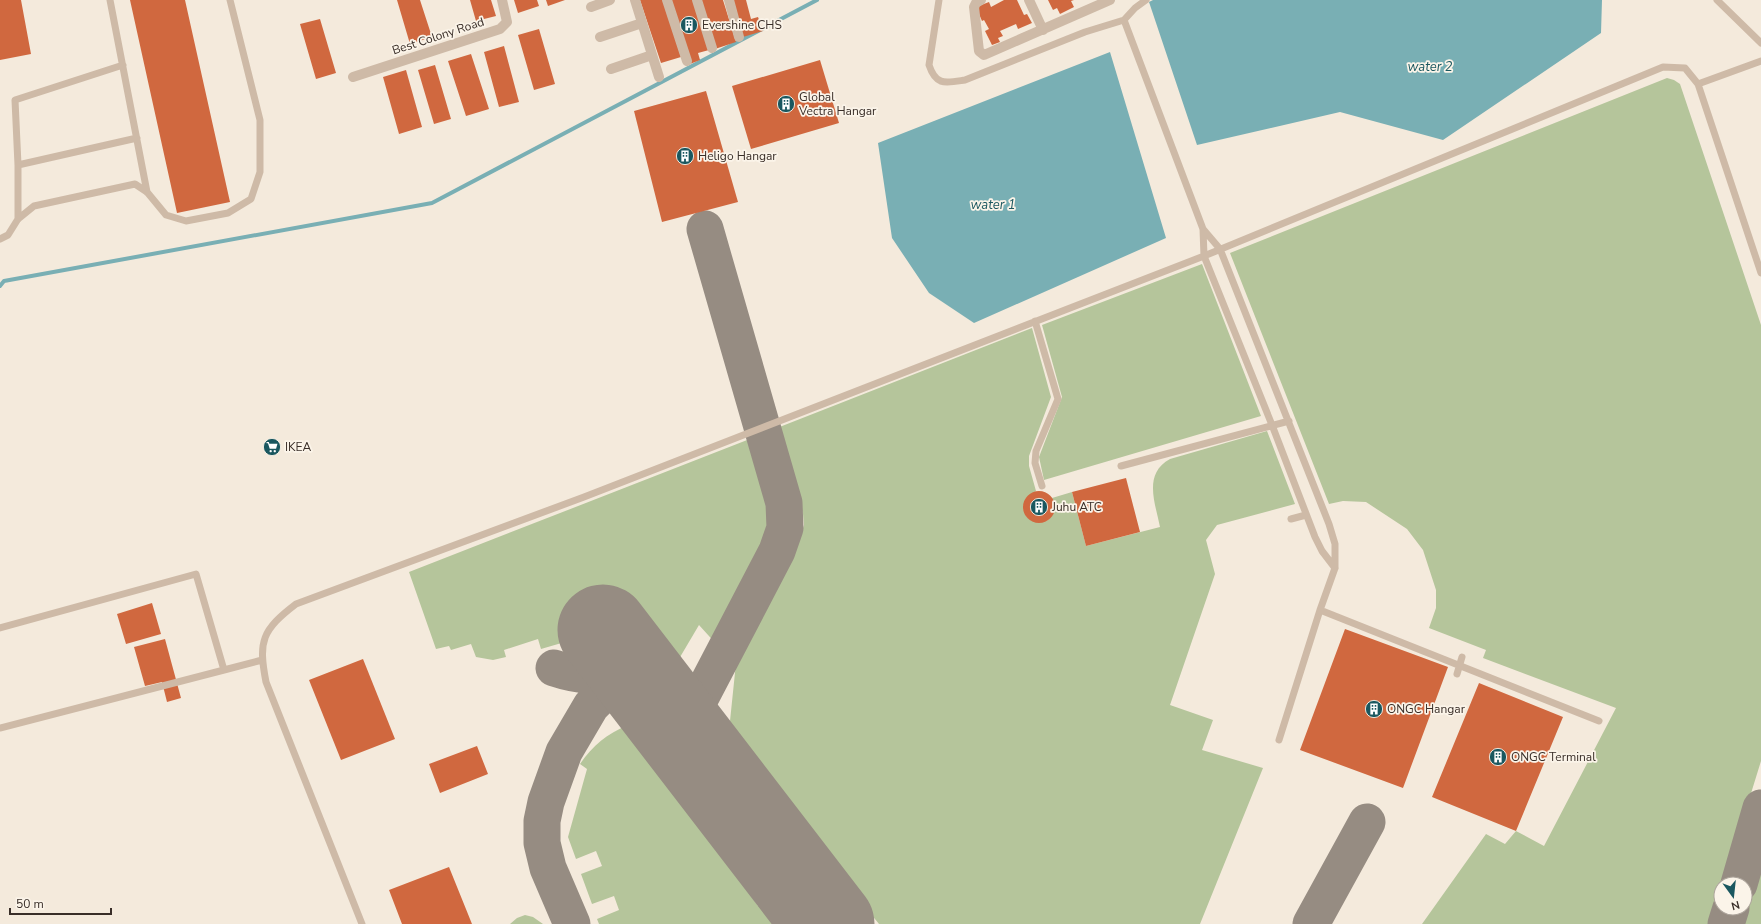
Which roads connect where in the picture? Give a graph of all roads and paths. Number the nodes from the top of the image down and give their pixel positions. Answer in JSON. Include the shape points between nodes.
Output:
{"nodes":[{"id":1,"x":110,"y":0,"type":"edge"},
{"id":2,"x":230,"y":0,"type":"edge"},
{"id":3,"x":502,"y":0,"type":"edge"},
{"id":4,"x":610,"y":0,"type":"edge"},
{"id":5,"x":635,"y":0,"type":"edge"},
{"id":6,"x":667,"y":0,"type":"edge"},
{"id":7,"x":697,"y":0,"type":"edge"},
{"id":8,"x":729,"y":0,"type":"edge"},
{"id":9,"x":938,"y":0,"type":"edge"},
{"id":10,"x":981,"y":0,"type":"edge"},
{"id":11,"x":1029,"y":0,"type":"edge"},
{"id":12,"x":1110,"y":0,"type":"edge"},
{"id":13,"x":1146,"y":0,"type":"edge"},
{"id":14,"x":1717,"y":0,"type":"edge"},
{"id":15,"x":1090,"y":4,"type":"edge"},
{"id":16,"x":591,"y":7,"type":"dead end"},
{"id":17,"x":1124,"y":20,"type":"junction"},
{"id":18,"x":642,"y":23,"type":"junction"},
{"id":19,"x":1043,"y":30,"type":"junction"},
{"id":20,"x":600,"y":37,"type":"dead end"},
{"id":21,"x":739,"y":37,"type":"dead end"},
{"id":22,"x":1761,"y":43,"type":"edge"},
{"id":23,"x":712,"y":48,"type":"dead end"},
{"id":24,"x":652,"y":55,"type":"junction"},
{"id":25,"x":687,"y":61,"type":"dead end"},
{"id":26,"x":1761,"y":61,"type":"edge"},
{"id":27,"x":122,"y":65,"type":"junction"},
{"id":28,"x":611,"y":69,"type":"dead end"},
{"id":29,"x":353,"y":77,"type":"dead end"},
{"id":30,"x":659,"y":77,"type":"dead end"},
{"id":31,"x":1698,"y":84,"type":"junction"},
{"id":32,"x":137,"y":138,"type":"junction"},
{"id":33,"x":18,"y":165,"type":"junction"},
{"id":34,"x":147,"y":192,"type":"junction"},
{"id":35,"x":18,"y":218,"type":"junction"},
{"id":36,"x":1203,"y":229,"type":"junction"},
{"id":37,"x":0,"y":239,"type":"edge"},
{"id":38,"x":1220,"y":249,"type":"junction"},
{"id":39,"x":1204,"y":256,"type":"junction"},
{"id":40,"x":1761,"y":273,"type":"edge"},
{"id":41,"x":1035,"y":322,"type":"junction"},
{"id":42,"x":1289,"y":421,"type":"junction"},
{"id":43,"x":1272,"y":425,"type":"junction"},
{"id":44,"x":1121,"y":466,"type":"dead end"},
{"id":45,"x":1042,"y":486,"type":"dead end"},
{"id":46,"x":1306,"y":515,"type":"junction"},
{"id":47,"x":1291,"y":519,"type":"dead end"},
{"id":48,"x":1335,"y":568,"type":"junction"},
{"id":49,"x":1320,"y":610,"type":"junction"},
{"id":50,"x":0,"y":628,"type":"edge"},
{"id":51,"x":262,"y":660,"type":"junction"},
{"id":52,"x":1461,"y":661,"type":"junction"},
{"id":53,"x":224,"y":670,"type":"junction"},
{"id":54,"x":1457,"y":674,"type":"dead end"},
{"id":55,"x":1600,"y":721,"type":"dead end"},
{"id":56,"x":0,"y":728,"type":"edge"},
{"id":57,"x":1280,"y":740,"type":"dead end"},
{"id":58,"x":362,"y":924,"type":"edge"}],
"edges":[{"from":1,"to":27,"type":"lane"},
{"from":2,"to":34,"type":"lane","via":[[260,120],[260,172],[251,199],[228,212],[186,221],[166,215]]},
{"from":3,"to":29,"type":"street","name":"Best Colony Road","via":[[507,22],[500,29]]},
{"from":4,"to":16,"type":"street"},
{"from":5,"to":18,"type":"street"},
{"from":6,"to":25,"type":"street"},
{"from":7,"to":23,"type":"street"},
{"from":8,"to":21,"type":"street"},
{"from":9,"to":17,"type":"lane","via":[[929,65],[932,75],[946,83],[965,80],[1084,32]]},
{"from":10,"to":19,"type":"street","via":[[974,7],[979,51],[984,55]]},
{"from":11,"to":19,"type":"street"},
{"from":12,"to":15,"type":"street"},
{"from":13,"to":17,"type":"lane"},
{"from":14,"to":22,"type":"lane"},
{"from":15,"to":19,"type":"street"},
{"from":17,"to":36,"type":"lane"},
{"from":18,"to":20,"type":"street"},
{"from":18,"to":24,"type":"street"},
{"from":24,"to":28,"type":"street"},
{"from":24,"to":30,"type":"street"},
{"from":26,"to":31,"type":"lane"},
{"from":27,"to":32,"type":"lane"},
{"from":27,"to":33,"type":"lane","via":[[15,100]]},
{"from":31,"to":38,"type":"lane","via":[[1684,68],[1663,67]]},
{"from":31,"to":40,"type":"lane"},
{"from":32,"to":33,"type":"lane"},
{"from":32,"to":34,"type":"lane"},
{"from":33,"to":35,"type":"lane"},
{"from":34,"to":35,"type":"lane","via":[[135,184],[34,206]]},
{"from":35,"to":37,"type":"lane","via":[[8,235]]},
{"from":36,"to":38,"type":"lane"},
{"from":36,"to":39,"type":"lane"},
{"from":38,"to":39,"type":"lane"},
{"from":38,"to":42,"type":"lane"},
{"from":39,"to":41,"type":"lane"},
{"from":39,"to":43,"type":"lane"},
{"from":41,"to":45,"type":"lane","via":[[1058,399],[1036,451],[1035,463]]},
{"from":41,"to":51,"type":"lane","via":[[577,500],[296,604],[278,618],[265,635]]},
{"from":42,"to":43,"type":"lane"},
{"from":42,"to":48,"type":"lane","via":[[1329,524],[1335,544]]},
{"from":43,"to":44,"type":"lane"},
{"from":43,"to":46,"type":"lane"},
{"from":46,"to":47,"type":"lane"},
{"from":46,"to":48,"type":"lane","via":[[1322,551]]},
{"from":48,"to":49,"type":"lane"},
{"from":49,"to":52,"type":"lane"},
{"from":49,"to":57,"type":"lane"},
{"from":50,"to":53,"type":"lane","via":[[196,574]]},
{"from":51,"to":53,"type":"lane"},
{"from":51,"to":58,"type":"lane","via":[[266,682]]},
{"from":52,"to":54,"type":"lane"},
{"from":52,"to":55,"type":"lane"},
{"from":53,"to":56,"type":"lane"}]}
